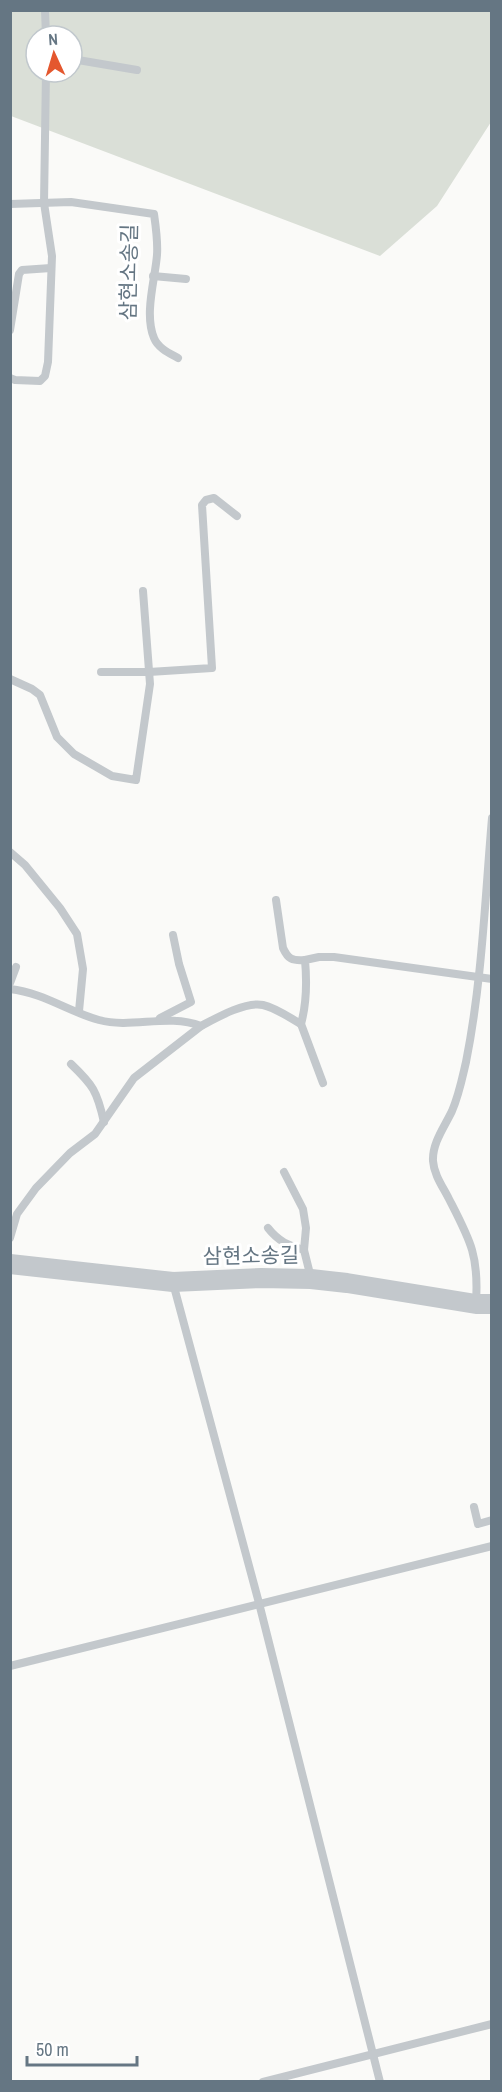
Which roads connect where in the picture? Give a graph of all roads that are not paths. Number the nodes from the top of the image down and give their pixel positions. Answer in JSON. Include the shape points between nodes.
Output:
{"nodes":[{"id":1,"x":84,"y":61,"type":"edge"},
{"id":2,"x":137,"y":70,"type":"dead end"},
{"id":3,"x":46,"y":84,"type":"edge"},
{"id":4,"x":44,"y":203,"type":"junction"},
{"id":5,"x":10,"y":204,"type":"edge"},
{"id":6,"x":51,"y":268,"type":"junction"},
{"id":7,"x":153,"y":276,"type":"junction"},
{"id":8,"x":186,"y":279,"type":"dead end"},
{"id":9,"x":10,"y":330,"type":"edge"},
{"id":10,"x":178,"y":358,"type":"dead end"},
{"id":11,"x":10,"y":378,"type":"edge"},
{"id":12,"x":237,"y":516,"type":"dead end"},
{"id":13,"x":143,"y":591,"type":"dead end"},
{"id":14,"x":101,"y":672,"type":"dead end"},
{"id":15,"x":149,"y":672,"type":"junction"},
{"id":16,"x":10,"y":679,"type":"edge"},
{"id":17,"x":492,"y":818,"type":"edge"},
{"id":18,"x":10,"y":852,"type":"edge"},
{"id":19,"x":276,"y":900,"type":"dead end"},
{"id":20,"x":173,"y":935,"type":"dead end"},
{"id":21,"x":305,"y":960,"type":"junction"},
{"id":22,"x":16,"y":967,"type":"dead end"},
{"id":23,"x":479,"y":977,"type":"junction"},
{"id":24,"x":492,"y":979,"type":"edge"},
{"id":25,"x":10,"y":983,"type":"edge"},
{"id":26,"x":10,"y":988,"type":"edge"},
{"id":27,"x":79,"y":1011,"type":"junction"},
{"id":28,"x":154,"y":1021,"type":"junction"},
{"id":29,"x":301,"y":1024,"type":"junction"},
{"id":30,"x":201,"y":1026,"type":"junction"},
{"id":31,"x":71,"y":1064,"type":"dead end"},
{"id":32,"x":323,"y":1083,"type":"dead end"},
{"id":33,"x":104,"y":1122,"type":"junction"},
{"id":34,"x":284,"y":1172,"type":"dead end"},
{"id":35,"x":268,"y":1228,"type":"dead end"},
{"id":36,"x":10,"y":1238,"type":"edge"},
{"id":37,"x":304,"y":1250,"type":"junction"},
{"id":38,"x":10,"y":1264,"type":"edge"},
{"id":39,"x":311,"y":1279,"type":"junction"},
{"id":40,"x":173,"y":1282,"type":"junction"},
{"id":41,"x":484,"y":1304,"type":"edge"},
{"id":42,"x":474,"y":1507,"type":"dead end"},
{"id":43,"x":492,"y":1520,"type":"edge"},
{"id":44,"x":492,"y":1546,"type":"edge"},
{"id":45,"x":259,"y":1604,"type":"junction"},
{"id":46,"x":10,"y":1666,"type":"edge"},
{"id":47,"x":492,"y":2024,"type":"edge"},
{"id":48,"x":373,"y":2054,"type":"junction"},
{"id":49,"x":263,"y":2082,"type":"edge"},
{"id":50,"x":380,"y":2082,"type":"edge"}],
"edges":[{"from":1,"to":2,"type":"lane"},
{"from":3,"to":4,"type":"lane"},
{"from":4,"to":5,"type":"lane","name":"삼현소송길"},
{"from":4,"to":6,"type":"lane"},
{"from":4,"to":7,"type":"lane","name":"삼현소송길","via":[[71,202],[154,213],[157,257]]},
{"from":6,"to":9,"type":"lane","via":[[22,270],[19,274]]},
{"from":6,"to":11,"type":"lane","via":[[45,376],[35,382]]},
{"from":7,"to":8,"type":"lane"},
{"from":7,"to":10,"type":"lane","name":"삼현소송길","via":[[154,339]]},
{"from":12,"to":15,"type":"lane","via":[[214,498],[202,505],[212,668]]},
{"from":13,"to":15,"type":"lane"},
{"from":14,"to":15,"type":"lane"},
{"from":15,"to":16,"type":"lane","via":[[136,780],[112,776],[74,754],[57,737],[40,695]]},
{"from":17,"to":23,"type":"lane"},
{"from":18,"to":27,"type":"lane","via":[[25,865],[77,934],[83,969]]},
{"from":19,"to":21,"type":"lane","via":[[283,948],[289,958]]},
{"from":20,"to":28,"type":"lane","via":[[191,1002]]},
{"from":21,"to":23,"type":"lane","via":[[334,957]]},
{"from":21,"to":29,"type":"lane","via":[[306,997]]},
{"from":22,"to":25,"type":"lane"},
{"from":23,"to":24,"type":"lane"},
{"from":23,"to":41,"type":"lane","via":[[460,1091],[440,1134],[433,1161],[468,1236]]},
{"from":26,"to":27,"type":"lane"},
{"from":27,"to":28,"type":"lane","via":[[117,1023]]},
{"from":28,"to":30,"type":"lane","via":[[182,1020]]},
{"from":29,"to":30,"type":"lane","via":[[264,1005],[253,1005]]},
{"from":29,"to":32,"type":"lane"},
{"from":30,"to":33,"type":"lane","via":[[134,1078]]},
{"from":31,"to":33,"type":"lane","via":[[97,1093]]},
{"from":33,"to":36,"type":"lane","via":[[36,1188],[17,1214]]},
{"from":34,"to":37,"type":"lane","via":[[303,1209]]},
{"from":35,"to":37,"type":"lane","via":[[283,1244]]},
{"from":37,"to":39,"type":"lane"},
{"from":38,"to":40,"type":"street","name":"삼현소송길"},
{"from":39,"to":40,"type":"street","name":"삼현소송길"},
{"from":39,"to":41,"type":"street","name":"삼현소송길"},
{"from":40,"to":45,"type":"lane"},
{"from":42,"to":43,"type":"lane","via":[[478,1524]]},
{"from":44,"to":45,"type":"lane"},
{"from":45,"to":46,"type":"lane"},
{"from":45,"to":48,"type":"lane"},
{"from":47,"to":48,"type":"lane"},
{"from":48,"to":49,"type":"lane"},
{"from":48,"to":50,"type":"lane"}]}
